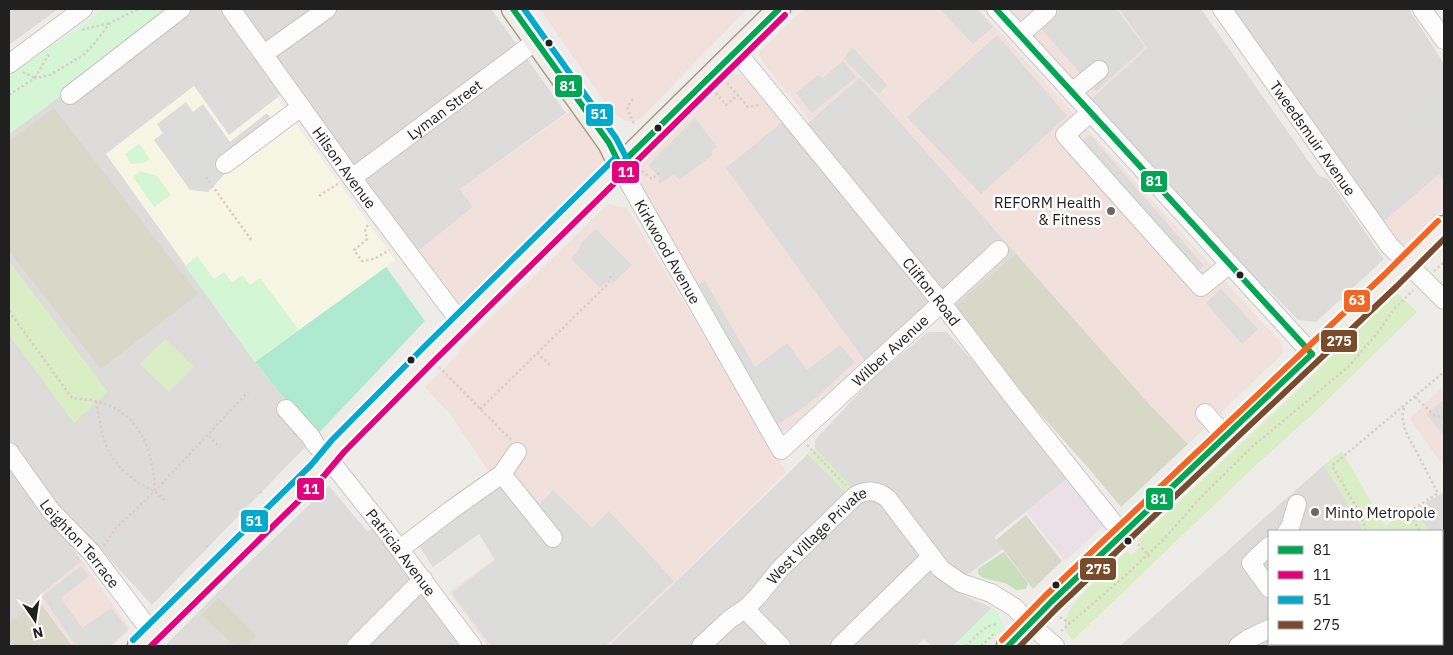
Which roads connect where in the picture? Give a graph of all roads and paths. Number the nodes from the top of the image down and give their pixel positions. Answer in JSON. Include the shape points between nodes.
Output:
{"nodes":[{"id":1,"x":83,"y":9,"type":"edge"},
{"id":2,"x":138,"y":9,"type":"edge"},
{"id":3,"x":181,"y":9,"type":"edge"},
{"id":4,"x":232,"y":9,"type":"edge"},
{"id":5,"x":327,"y":9,"type":"edge"},
{"id":6,"x":513,"y":9,"type":"edge"},
{"id":7,"x":779,"y":9,"type":"edge"},
{"id":8,"x":996,"y":9,"type":"edge"},
{"id":9,"x":1222,"y":9,"type":"edge"},
{"id":10,"x":1422,"y":9,"type":"edge"},
{"id":11,"x":1047,"y":10,"type":"edge"},
{"id":12,"x":110,"y":24,"type":"junction"},
{"id":13,"x":78,"y":31,"type":"dead end"},
{"id":14,"x":1020,"y":36,"type":"junction"},
{"id":15,"x":1444,"y":40,"type":"edge"},
{"id":16,"x":536,"y":41,"type":"junction"},
{"id":17,"x":736,"y":52,"type":"junction"},
{"id":18,"x":50,"y":53,"type":"dead end"},
{"id":19,"x":264,"y":54,"type":"junction"},
{"id":20,"x":9,"y":64,"type":"edge"},
{"id":21,"x":1099,"y":70,"type":"dead end"},
{"id":22,"x":35,"y":78,"type":"junction"},
{"id":23,"x":726,"y":82,"type":"dead end"},
{"id":24,"x":715,"y":92,"type":"dead end"},
{"id":25,"x":1072,"y":92,"type":"junction"},
{"id":26,"x":9,"y":95,"type":"edge"},
{"id":27,"x":70,"y":95,"type":"dead end"},
{"id":28,"x":738,"y":95,"type":"junction"},
{"id":29,"x":633,"y":99,"type":"dead end"},
{"id":30,"x":301,"y":107,"type":"junction"},
{"id":31,"x":767,"y":109,"type":"dead end"},
{"id":32,"x":1091,"y":112,"type":"junction"},
{"id":33,"x":634,"y":124,"type":"dead end"},
{"id":34,"x":226,"y":164,"type":"dead end"},
{"id":35,"x":620,"y":165,"type":"junction"},
{"id":36,"x":642,"y":171,"type":"dead end"},
{"id":37,"x":661,"y":172,"type":"dead end"},
{"id":38,"x":351,"y":176,"type":"junction"},
{"id":39,"x":206,"y":177,"type":"dead end"},
{"id":40,"x":319,"y":196,"type":"dead end"},
{"id":41,"x":380,"y":216,"type":"junction"},
{"id":42,"x":1444,"y":227,"type":"edge"},
{"id":43,"x":252,"y":241,"type":"dead end"},
{"id":44,"x":400,"y":242,"type":"junction"},
{"id":45,"x":999,"y":250,"type":"dead end"},
{"id":46,"x":1444,"y":262,"type":"edge"},
{"id":47,"x":1230,"y":264,"type":"junction"},
{"id":48,"x":1411,"y":265,"type":"junction"},
{"id":49,"x":1437,"y":269,"type":"dead end"},
{"id":50,"x":611,"y":275,"type":"dead end"},
{"id":51,"x":1440,"y":296,"type":"edge"},
{"id":52,"x":1408,"y":297,"type":"dead end"},
{"id":53,"x":941,"y":302,"type":"junction"},
{"id":54,"x":9,"y":311,"type":"edge"},
{"id":55,"x":461,"y":323,"type":"junction"},
{"id":56,"x":537,"y":352,"type":"junction"},
{"id":57,"x":1312,"y":354,"type":"junction"},
{"id":58,"x":550,"y":365,"type":"dead end"},
{"id":59,"x":439,"y":367,"type":"dead end"},
{"id":60,"x":1444,"y":372,"type":"edge"},
{"id":61,"x":248,"y":392,"type":"dead end"},
{"id":62,"x":1415,"y":397,"type":"junction"},
{"id":63,"x":96,"y":401,"type":"junction"},
{"id":64,"x":1404,"y":406,"type":"junction"},
{"id":65,"x":286,"y":409,"type":"dead end"},
{"id":66,"x":480,"y":409,"type":"junction"},
{"id":67,"x":1205,"y":413,"type":"dead end"},
{"id":68,"x":1444,"y":418,"type":"edge"},
{"id":69,"x":505,"y":433,"type":"dead end"},
{"id":70,"x":798,"y":435,"type":"junction"},
{"id":71,"x":209,"y":436,"type":"junction"},
{"id":72,"x":1226,"y":437,"type":"junction"},
{"id":73,"x":220,"y":448,"type":"dead end"},
{"id":74,"x":781,"y":450,"type":"joint"},
{"id":75,"x":9,"y":452,"type":"edge"},
{"id":76,"x":517,"y":452,"type":"dead end"},
{"id":77,"x":328,"y":458,"type":"junction"},
{"id":78,"x":502,"y":474,"type":"junction"},
{"id":79,"x":156,"y":491,"type":"junction"},
{"id":80,"x":855,"y":496,"type":"junction"},
{"id":81,"x":164,"y":500,"type":"dead end"},
{"id":82,"x":1297,"y":504,"type":"dead end"},
{"id":83,"x":1287,"y":530,"type":"edge"},
{"id":84,"x":1366,"y":530,"type":"edge"},
{"id":85,"x":1419,"y":530,"type":"edge"},
{"id":86,"x":553,"y":538,"type":"dead end"},
{"id":87,"x":1128,"y":541,"type":"junction"},
{"id":88,"x":103,"y":547,"type":"dead end"},
{"id":89,"x":1268,"y":547,"type":"edge"},
{"id":90,"x":400,"y":549,"type":"junction"},
{"id":91,"x":1148,"y":554,"type":"junction"},
{"id":92,"x":931,"y":557,"type":"junction"},
{"id":93,"x":1151,"y":558,"type":"dead end"},
{"id":94,"x":423,"y":579,"type":"junction"},
{"id":95,"x":1268,"y":587,"type":"edge"},
{"id":96,"x":745,"y":609,"type":"junction"},
{"id":97,"x":1030,"y":624,"type":"junction"},
{"id":98,"x":997,"y":625,"type":"dead end"},
{"id":99,"x":1065,"y":627,"type":"dead end"},
{"id":100,"x":1268,"y":630,"type":"edge"},
{"id":101,"x":145,"y":640,"type":"edge"},
{"id":102,"x":1000,"y":641,"type":"edge"},
{"id":103,"x":1305,"y":645,"type":"edge"},
{"id":104,"x":356,"y":646,"type":"edge"},
{"id":105,"x":472,"y":646,"type":"edge"},
{"id":106,"x":701,"y":646,"type":"edge"},
{"id":107,"x":780,"y":646,"type":"edge"},
{"id":108,"x":840,"y":646,"type":"edge"},
{"id":109,"x":966,"y":646,"type":"edge"},
{"id":110,"x":981,"y":646,"type":"edge"},
{"id":111,"x":1055,"y":646,"type":"edge"},
{"id":112,"x":1238,"y":646,"type":"edge"},
{"id":113,"x":1299,"y":646,"type":"edge"}],
"edges":[{"from":1,"to":20,"type":"street"},
{"from":2,"to":12,"type":"path"},
{"from":3,"to":27,"type":"street"},
{"from":4,"to":19,"type":"street","name":"Hilson Avenue"},
{"from":5,"to":19,"type":"street"},
{"from":6,"to":16,"type":"main road","name":"Kirkwood Avenue"},
{"from":7,"to":17,"type":"main road"},
{"from":8,"to":14,"type":"street"},
{"from":9,"to":48,"type":"street","name":"Tweedsmuir Avenue","via":[[1390,245]]},
{"from":10,"to":15,"type":"street"},
{"from":11,"to":14,"type":"street"},
{"from":12,"to":13,"type":"path"},
{"from":12,"to":22,"type":"path","via":[[82,56],[50,75]]},
{"from":14,"to":25,"type":"street"},
{"from":16,"to":35,"type":"main road","name":"Kirkwood Avenue","via":[[609,143]]},
{"from":16,"to":38,"type":"street","name":"Lyman Street"},
{"from":17,"to":35,"type":"main road"},
{"from":17,"to":53,"type":"street","name":"Clifton Road"},
{"from":18,"to":22,"type":"path"},
{"from":19,"to":30,"type":"street","name":"Hilson Avenue"},
{"from":21,"to":25,"type":"street"},
{"from":22,"to":26,"type":"path"},
{"from":23,"to":28,"type":"path"},
{"from":24,"to":28,"type":"path","via":[[726,104]]},
{"from":25,"to":32,"type":"street"},
{"from":28,"to":31,"type":"path","via":[[748,107],[760,105]]},
{"from":29,"to":33,"type":"path","via":[[627,107]]},
{"from":30,"to":34,"type":"street"},
{"from":30,"to":38,"type":"street","name":"Hilson Avenue"},
{"from":32,"to":47,"type":"street"},
{"from":32,"to":47,"type":"street","via":[[1062,138],[1201,287]]},
{"from":35,"to":55,"type":"main road"},
{"from":35,"to":74,"type":"street","name":"Kirkwood Avenue"},
{"from":36,"to":37,"type":"path","via":[[652,179]]},
{"from":38,"to":40,"type":"path"},
{"from":38,"to":41,"type":"street","name":"Hilson Avenue"},
{"from":39,"to":43,"type":"path"},
{"from":41,"to":44,"type":"street","name":"Hilson Avenue"},
{"from":41,"to":44,"type":"path","via":[[365,229],[367,239],[354,250],[362,261],[374,259]]},
{"from":42,"to":48,"type":"main road"},
{"from":44,"to":55,"type":"street","name":"Hilson Avenue"},
{"from":45,"to":53,"type":"street","name":"Wilber Avenue"},
{"from":46,"to":49,"type":"path"},
{"from":47,"to":57,"type":"street"},
{"from":48,"to":51,"type":"street","name":"Tweedsmuir Avenue"},
{"from":48,"to":57,"type":"main road"},
{"from":50,"to":56,"type":"path","via":[[608,284]]},
{"from":52,"to":91,"type":"path","via":[[1394,309],[1347,368],[1253,446]]},
{"from":53,"to":70,"type":"street","name":"Wilber Avenue"},
{"from":53,"to":87,"type":"street","name":"Clifton Road"},
{"from":54,"to":63,"type":"path","via":[[72,398]]},
{"from":55,"to":77,"type":"main road"},
{"from":56,"to":58,"type":"path"},
{"from":56,"to":66,"type":"path"},
{"from":57,"to":72,"type":"main road"},
{"from":59,"to":66,"type":"path"},
{"from":60,"to":62,"type":"path"},
{"from":61,"to":71,"type":"path"},
{"from":62,"to":64,"type":"path"},
{"from":62,"to":68,"type":"path","via":[[1435,416]]},
{"from":63,"to":79,"type":"path","via":[[109,454],[121,469]]},
{"from":63,"to":79,"type":"path","via":[[132,420],[142,434],[151,458]]},
{"from":64,"to":84,"type":"path","via":[[1332,466],[1361,515]]},
{"from":64,"to":85,"type":"path","via":[[1405,430],[1438,493],[1409,513]]},
{"from":65,"to":77,"type":"street","name":"Patricia Avenue"},
{"from":66,"to":69,"type":"path"},
{"from":67,"to":72,"type":"street"},
{"from":70,"to":74,"type":"street","name":"Wilber Avenue"},
{"from":70,"to":80,"type":"path"},
{"from":71,"to":73,"type":"path"},
{"from":71,"to":79,"type":"path"},
{"from":72,"to":87,"type":"main road"},
{"from":75,"to":101,"type":"street","name":"Leighton Terrace","via":[[52,511],[91,552]]},
{"from":76,"to":78,"type":"street"},
{"from":77,"to":90,"type":"street","name":"Patricia Avenue"},
{"from":77,"to":101,"type":"main road"},
{"from":78,"to":86,"type":"street"},
{"from":78,"to":90,"type":"street"},
{"from":79,"to":81,"type":"path"},
{"from":79,"to":88,"type":"path","via":[[116,528]]},
{"from":80,"to":92,"type":"street","name":"West Village Private","via":[[866,492],[883,494]]},
{"from":80,"to":96,"type":"street","name":"West Village Private","via":[[780,569]]},
{"from":82,"to":83,"type":"street"},
{"from":87,"to":91,"type":"path","via":[[1137,543]]},
{"from":87,"to":97,"type":"main road"},
{"from":89,"to":95,"type":"street","via":[[1250,563]]},
{"from":90,"to":94,"type":"street","name":"Patricia Avenue"},
{"from":91,"to":93,"type":"path"},
{"from":91,"to":99,"type":"path"},
{"from":92,"to":97,"type":"street","name":"West Village Private","via":[[941,569],[961,583],[991,593],[1014,607]]},
{"from":92,"to":108,"type":"street"},
{"from":94,"to":104,"type":"street"},
{"from":94,"to":105,"type":"street","name":"Patricia Avenue"},
{"from":96,"to":106,"type":"street","name":"West Village Private"},
{"from":96,"to":107,"type":"street"},
{"from":97,"to":102,"type":"main road"},
{"from":97,"to":111,"type":"street","name":"West Village Private"},
{"from":98,"to":109,"type":"path","via":[[987,627]]},
{"from":100,"to":112,"type":"street"},
{"from":102,"to":110,"type":"path"},
{"from":103,"to":113,"type":"street"}]}
